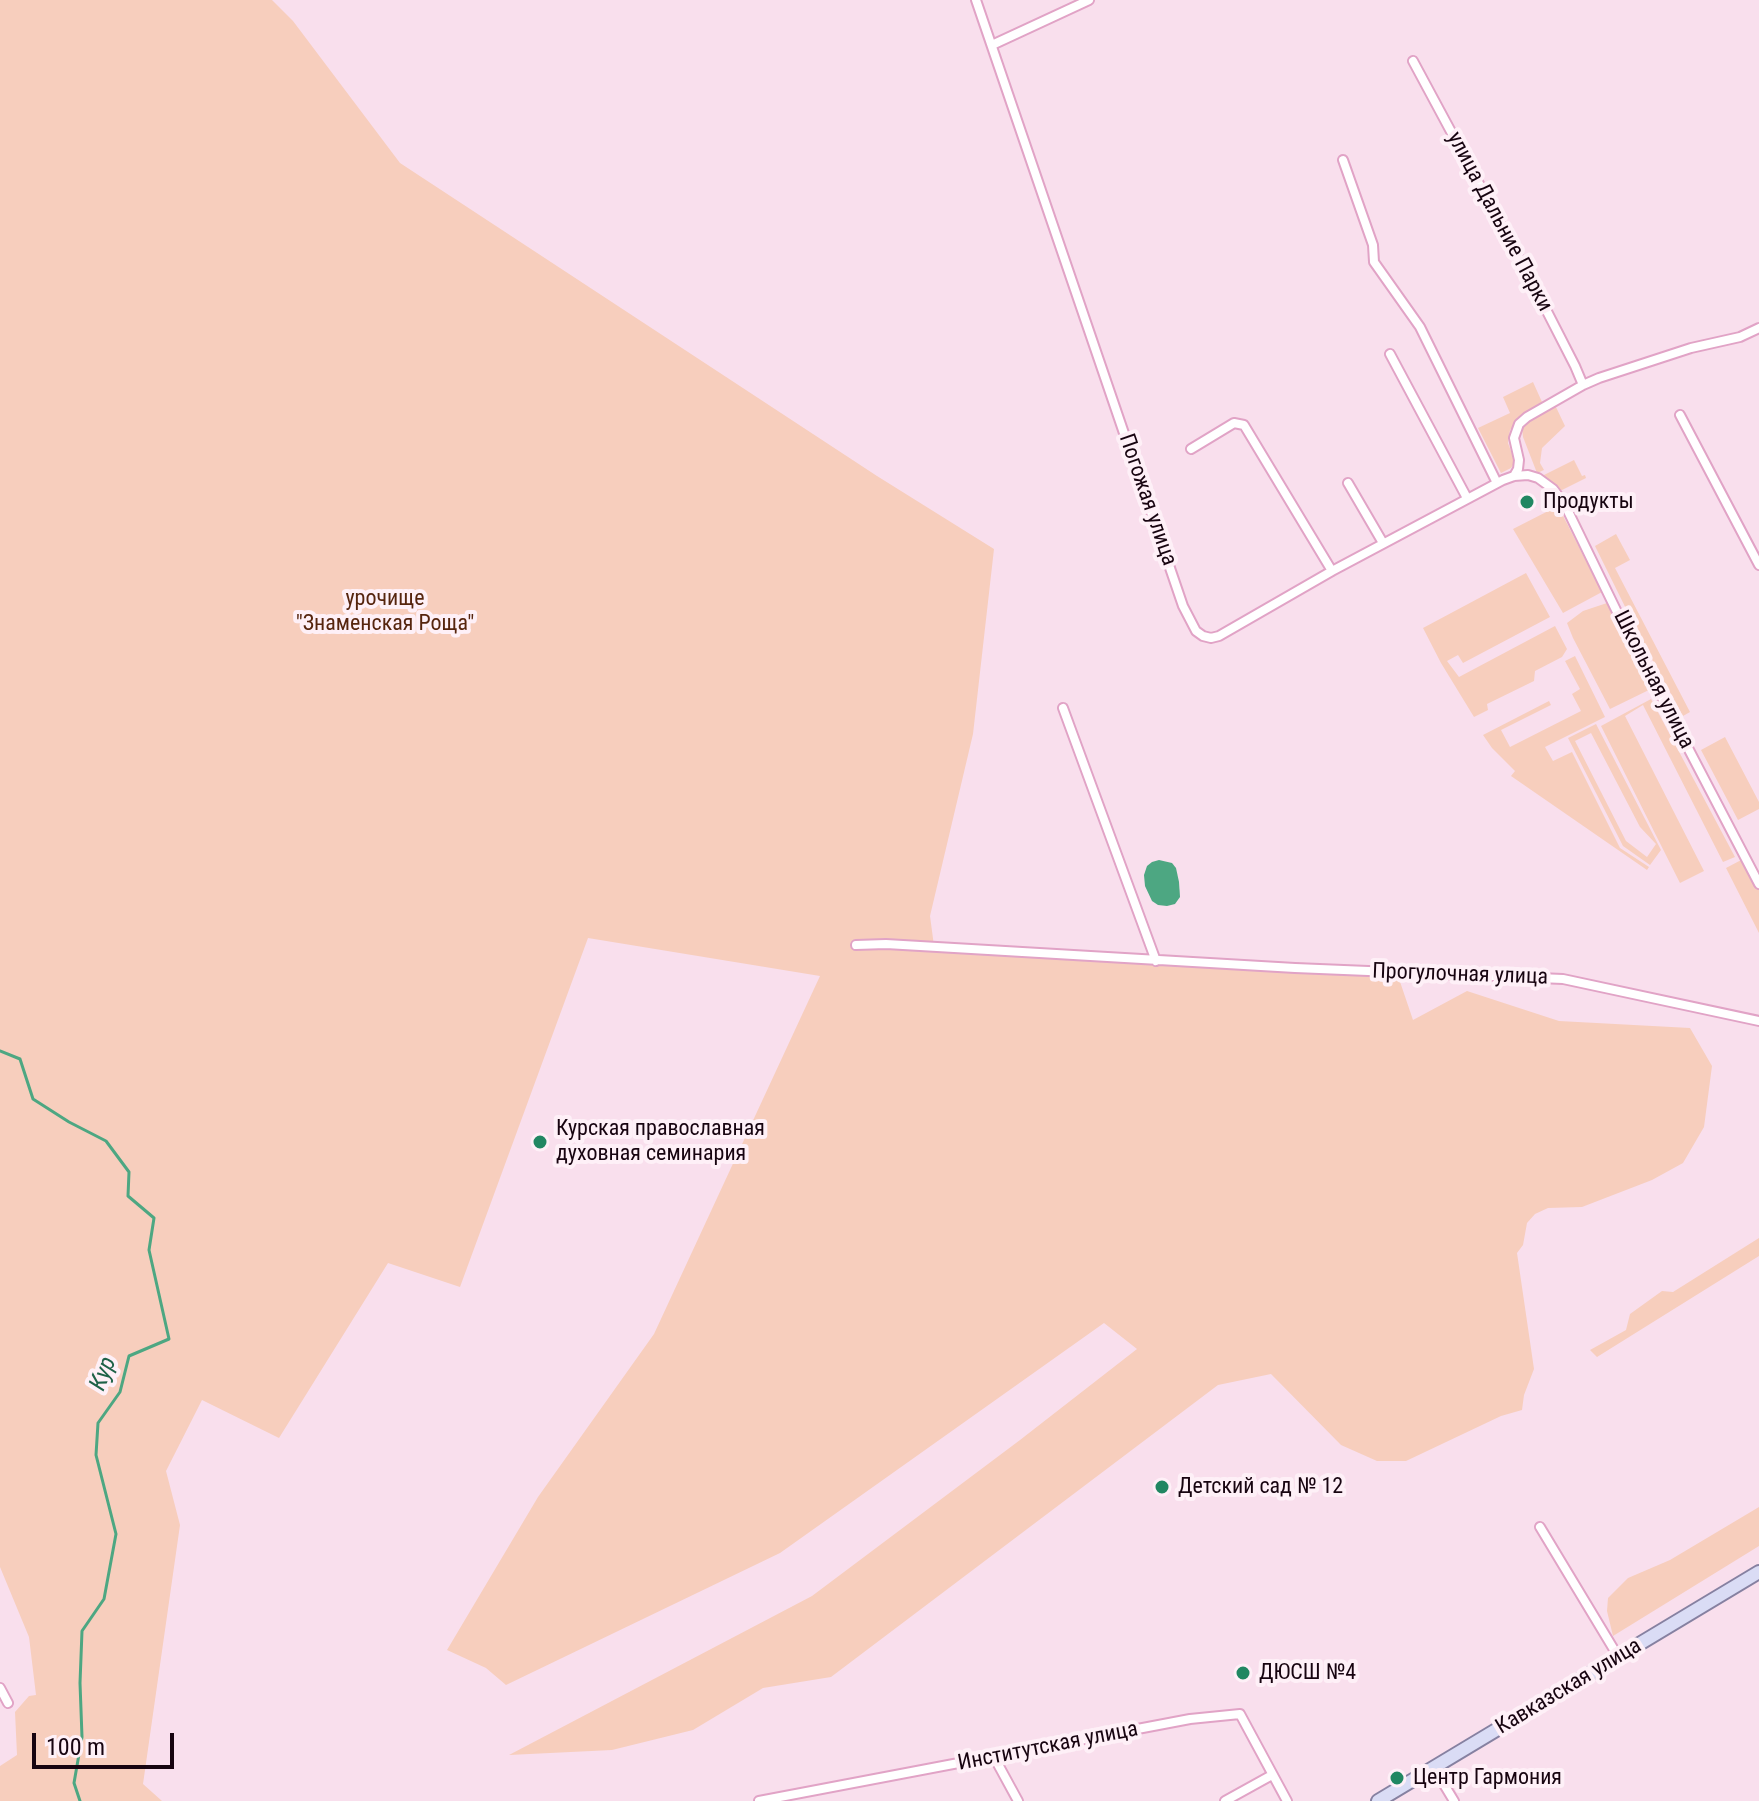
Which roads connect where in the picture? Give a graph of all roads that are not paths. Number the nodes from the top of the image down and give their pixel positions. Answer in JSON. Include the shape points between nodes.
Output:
{"nodes":[{"id":1,"x":976,"y":0,"type":"edge"},
{"id":2,"x":1083,"y":1,"type":"edge"},
{"id":3,"x":992,"y":45,"type":"junction"},
{"id":4,"x":1413,"y":61,"type":"dead end"},
{"id":5,"x":1343,"y":160,"type":"dead end"},
{"id":6,"x":1759,"y":328,"type":"edge"},
{"id":7,"x":1390,"y":354,"type":"dead end"},
{"id":8,"x":1583,"y":385,"type":"junction"},
{"id":9,"x":1680,"y":415,"type":"dead end"},
{"id":10,"x":1191,"y":449,"type":"dead end"},
{"id":11,"x":1514,"y":476,"type":"junction"},
{"id":12,"x":1541,"y":479,"type":"joint"},
{"id":13,"x":1348,"y":483,"type":"dead end"},
{"id":14,"x":1497,"y":483,"type":"junction"},
{"id":15,"x":1467,"y":498,"type":"junction"},
{"id":16,"x":1383,"y":543,"type":"junction"},
{"id":17,"x":1759,"y":565,"type":"edge"},
{"id":18,"x":1332,"y":571,"type":"junction"},
{"id":19,"x":1063,"y":708,"type":"dead end"},
{"id":20,"x":1759,"y":884,"type":"edge"},
{"id":21,"x":856,"y":945,"type":"dead end"},
{"id":22,"x":1156,"y":961,"type":"junction"},
{"id":23,"x":1759,"y":1021,"type":"edge"},
{"id":24,"x":1540,"y":1527,"type":"dead end"},
{"id":25,"x":1759,"y":1572,"type":"edge"},
{"id":26,"x":1619,"y":1658,"type":"junction"},
{"id":27,"x":0,"y":1688,"type":"edge"},
{"id":28,"x":8,"y":1703,"type":"dead end"},
{"id":29,"x":994,"y":1757,"type":"junction"},
{"id":30,"x":1434,"y":1768,"type":"junction"},
{"id":31,"x":1272,"y":1775,"type":"junction"},
{"id":32,"x":819,"y":1790,"type":"junction"},
{"id":33,"x":759,"y":1801,"type":"edge"},
{"id":34,"x":824,"y":1801,"type":"edge"},
{"id":35,"x":1018,"y":1801,"type":"edge"},
{"id":36,"x":1225,"y":1801,"type":"edge"},
{"id":37,"x":1287,"y":1801,"type":"edge"},
{"id":38,"x":1378,"y":1801,"type":"edge"},
{"id":39,"x":1454,"y":1801,"type":"edge"}],
"edges":[{"from":1,"to":3,"type":"street","name":"Погожая улица"},
{"from":2,"to":3,"type":"street"},
{"from":3,"to":18,"type":"street","name":"Погожая улица","via":[[1183,606],[1196,631],[1219,636]]},
{"from":4,"to":8,"type":"street","name":"улица Дальние Парки"},
{"from":5,"to":14,"type":"street","via":[[1374,262],[1420,327]]},
{"from":6,"to":8,"type":"street"},
{"from":7,"to":15,"type":"street"},
{"from":8,"to":11,"type":"street","via":[[1519,424]]},
{"from":9,"to":17,"type":"street"},
{"from":10,"to":18,"type":"street","via":[[1234,423],[1244,425]]},
{"from":11,"to":12,"type":"street","name":"Погожая улица"},
{"from":11,"to":14,"type":"street","name":"Погожая улица"},
{"from":12,"to":20,"type":"street","name":"Школьная улица","via":[[1565,505]]},
{"from":13,"to":16,"type":"street"},
{"from":14,"to":15,"type":"street","name":"Погожая улица"},
{"from":15,"to":16,"type":"street","name":"Погожая улица"},
{"from":16,"to":18,"type":"street","name":"Погожая улица"},
{"from":19,"to":22,"type":"street"},
{"from":21,"to":22,"type":"street","name":"Прогулочная улица"},
{"from":22,"to":23,"type":"street","name":"Прогулочная улица","via":[[1563,979]]},
{"from":24,"to":26,"type":"street"},
{"from":25,"to":26,"type":"main road","name":"Кавказская улица"},
{"from":26,"to":30,"type":"main road","name":"Кавказская улица"},
{"from":27,"to":28,"type":"street"},
{"from":29,"to":31,"type":"street","name":"Институтская улица","via":[[1240,1714]]},
{"from":29,"to":32,"type":"street","name":"Институтская улица"},
{"from":29,"to":35,"type":"street"},
{"from":30,"to":38,"type":"main road","name":"Кавказская улица"},
{"from":30,"to":39,"type":"street"},
{"from":31,"to":36,"type":"street"},
{"from":31,"to":37,"type":"street","name":"Институтская улица"},
{"from":32,"to":33,"type":"street","name":"Институтская улица"},
{"from":32,"to":34,"type":"street"}]}
